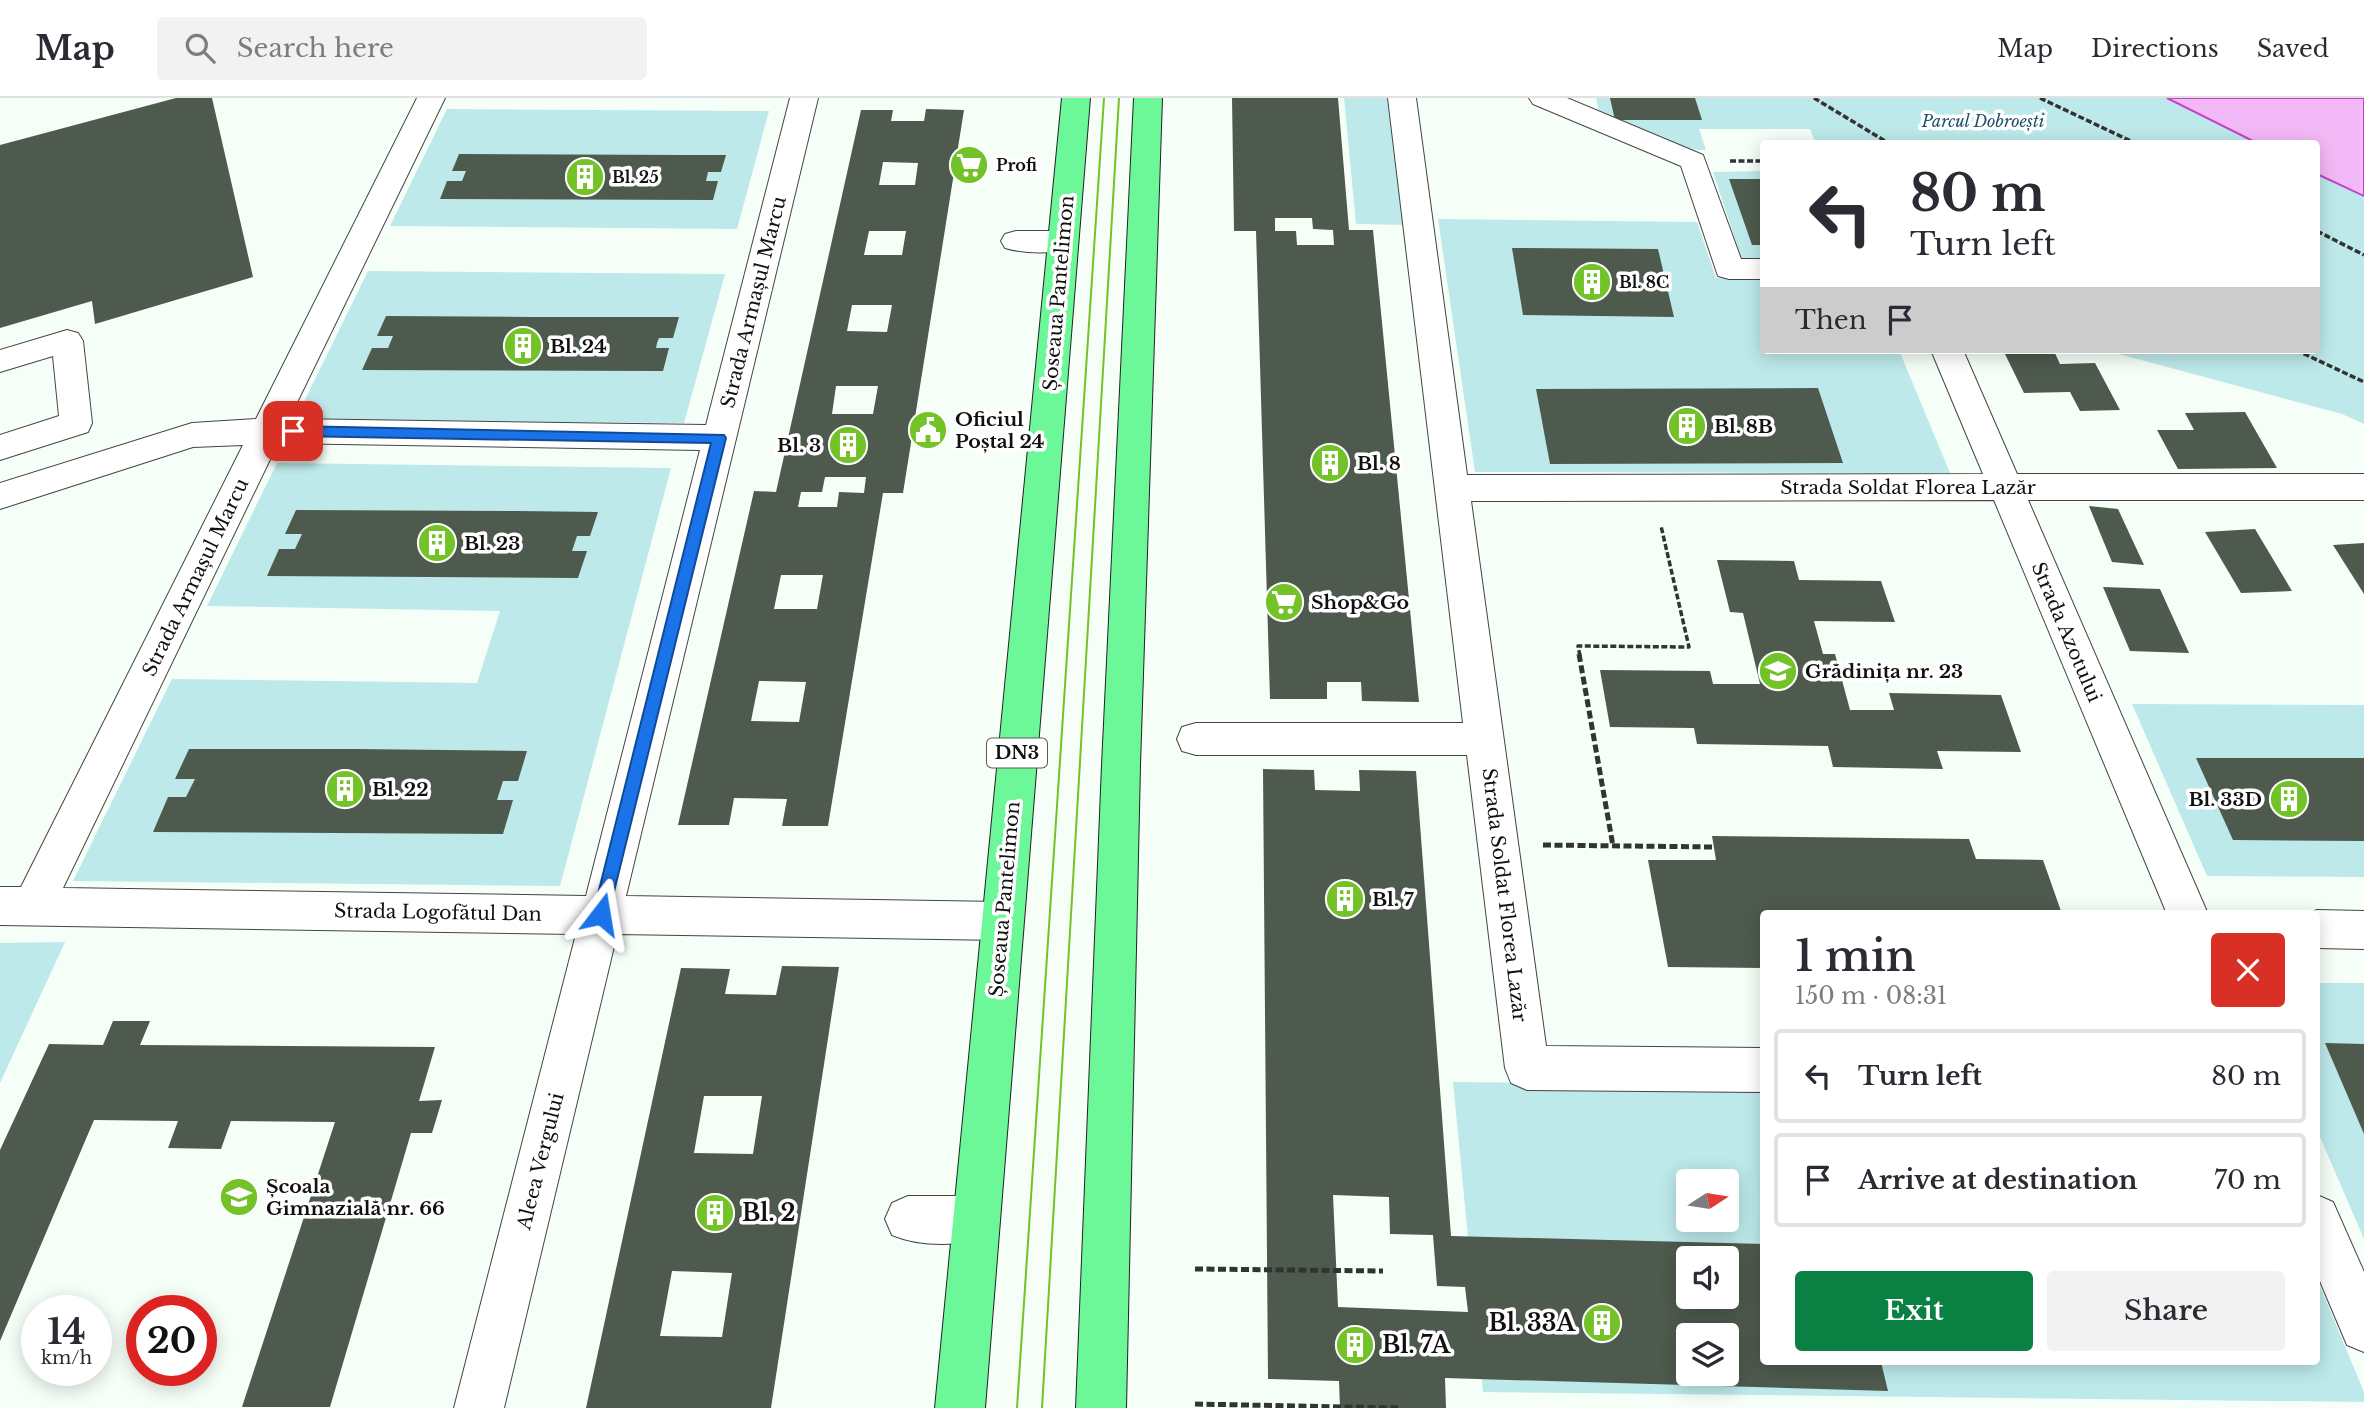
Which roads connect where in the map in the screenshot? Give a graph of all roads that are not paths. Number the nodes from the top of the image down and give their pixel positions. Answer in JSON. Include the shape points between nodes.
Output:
{"nodes":[{"id":1,"x":431,"y":98,"type":"edge"},
{"id":2,"x":804,"y":98,"type":"edge"},
{"id":3,"x":1076,"y":98,"type":"edge"},
{"id":4,"x":1148,"y":98,"type":"edge"},
{"id":5,"x":1402,"y":98,"type":"edge"},
{"id":6,"x":1543,"y":98,"type":"edge"},
{"id":7,"x":1016,"y":241,"type":"dead end"},
{"id":8,"x":1063,"y":242,"type":"junction"},
{"id":9,"x":1760,"y":269,"type":"edge"},
{"id":10,"x":1949,"y":354,"type":"edge"},
{"id":11,"x":0,"y":360,"type":"edge"},
{"id":12,"x":76,"y":424,"type":"junction"},
{"id":13,"x":267,"y":431,"type":"junction"},
{"id":14,"x":719,"y":438,"type":"junction"},
{"id":15,"x":0,"y":448,"type":"edge"},
{"id":16,"x":82,"y":469,"type":"junction"},
{"id":17,"x":2005,"y":486,"type":"junction"},
{"id":18,"x":2364,"y":487,"type":"edge"},
{"id":19,"x":1452,"y":488,"type":"junction"},
{"id":20,"x":0,"y":496,"type":"edge"},
{"id":21,"x":1196,"y":739,"type":"dead end"},
{"id":22,"x":1485,"y":739,"type":"junction"},
{"id":23,"x":16,"y":906,"type":"edge"},
{"id":24,"x":2186,"y":910,"type":"edge"},
{"id":25,"x":601,"y":914,"type":"junction"},
{"id":26,"x":1002,"y":921,"type":"junction"},
{"id":27,"x":2320,"y":929,"type":"edge"},
{"id":28,"x":2364,"y":930,"type":"edge"},
{"id":29,"x":1760,"y":1070,"type":"edge"},
{"id":30,"x":908,"y":1219,"type":"dead end"},
{"id":31,"x":976,"y":1219,"type":"junction"},
{"id":32,"x":2320,"y":1223,"type":"edge"},
{"id":33,"x":2354,"y":1283,"type":"edge"},
{"id":34,"x":2364,"y":1328,"type":"edge"},
{"id":35,"x":479,"y":1408,"type":"edge"},
{"id":36,"x":960,"y":1408,"type":"edge"},
{"id":37,"x":1101,"y":1408,"type":"edge"}],
"edges":[{"from":1,"to":13,"type":"street","name":"Strada Armașul Marcu"},
{"from":2,"to":14,"type":"street","name":"Strada Armașul Marcu"},
{"from":3,"to":8,"type":"main road","name":"Șoseaua Pantelimon","number":"DN3"},
{"from":4,"to":37,"type":"main road"},
{"from":5,"to":19,"type":"street","name":"Strada Soldat Florea Lazăr"},
{"from":6,"to":9,"type":"street","via":[[1693,161],[1729,269]]},
{"from":7,"to":8,"type":"street"},
{"from":8,"to":26,"type":"main road","name":"Șoseaua Pantelimon","number":"DN3"},
{"from":10,"to":17,"type":"street","name":"Strada Azotului"},
{"from":11,"to":12,"type":"street","via":[[67,341]]},
{"from":12,"to":15,"type":"street"},
{"from":12,"to":16,"type":"street"},
{"from":13,"to":14,"type":"street"},
{"from":13,"to":16,"type":"street","via":[[191,435]]},
{"from":13,"to":23,"type":"street","name":"Strada Armașul Marcu"},
{"from":14,"to":25,"type":"street","name":"Strada Armașul Marcu"},
{"from":16,"to":20,"type":"street"},
{"from":17,"to":18,"type":"street","name":"Strada Soldat Florea Lazăr"},
{"from":17,"to":19,"type":"street","name":"Strada Soldat Florea Lazăr"},
{"from":17,"to":24,"type":"street","name":"Strada Azotului"},
{"from":19,"to":22,"type":"street","name":"Strada Soldat Florea Lazăr"},
{"from":21,"to":22,"type":"street"},
{"from":22,"to":29,"type":"street","name":"Strada Soldat Florea Lazăr","via":[[1527,1068]]},
{"from":23,"to":25,"type":"street","name":"Strada Logofătul Dan"},
{"from":25,"to":26,"type":"street","name":"Strada Logofătul Dan"},
{"from":25,"to":35,"type":"street","name":"Aleea Vergului"},
{"from":26,"to":31,"type":"main road","name":"Șoseaua Pantelimon","number":"DN3"},
{"from":27,"to":28,"type":"street"},
{"from":30,"to":31,"type":"street"},
{"from":31,"to":36,"type":"main road","name":"Șoseaua Pantelimon","number":"DN3"},
{"from":32,"to":33,"type":"street"},
{"from":33,"to":34,"type":"street"}]}
